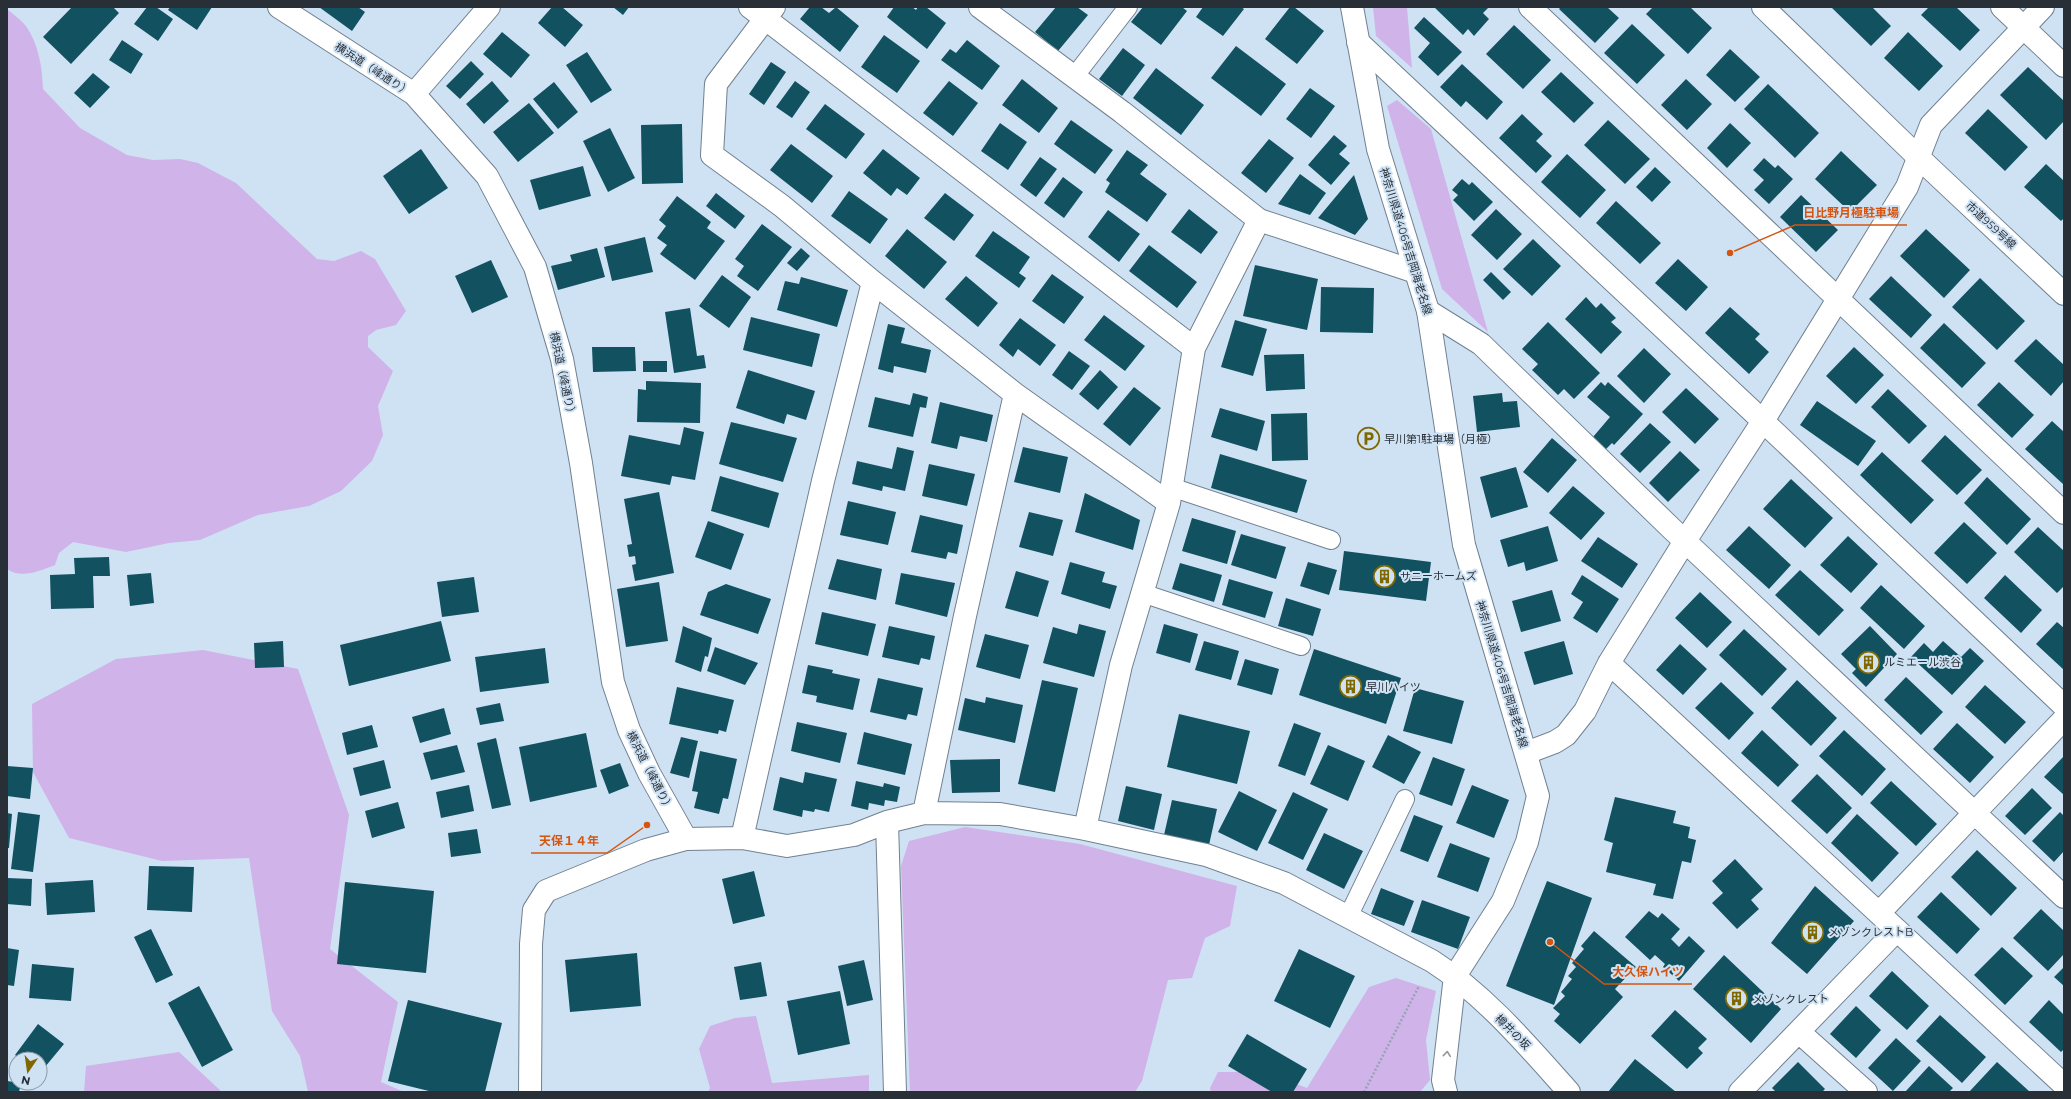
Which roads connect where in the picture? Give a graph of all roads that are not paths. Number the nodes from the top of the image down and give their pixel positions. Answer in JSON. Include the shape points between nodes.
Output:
{"nodes":[{"id":1,"x":279,"y":7,"type":"edge"},
{"id":2,"x":980,"y":7,"type":"edge"},
{"id":3,"x":1128,"y":7,"type":"edge"},
{"id":4,"x":1352,"y":7,"type":"edge"},
{"id":5,"x":1530,"y":7,"type":"edge"},
{"id":6,"x":1763,"y":7,"type":"edge"},
{"id":7,"x":2002,"y":7,"type":"edge"},
{"id":8,"x":2043,"y":7,"type":"edge"},
{"id":9,"x":485,"y":8,"type":"edge"},
{"id":10,"x":763,"y":11,"type":"edge"},
{"id":11,"x":2023,"y":28,"type":"junction"},
{"id":12,"x":1358,"y":42,"type":"junction"},
{"id":13,"x":2064,"y":66,"type":"edge"},
{"id":14,"x":1074,"y":77,"type":"junction"},
{"id":15,"x":414,"y":94,"type":"junction"},
{"id":16,"x":1917,"y":156,"type":"junction"},
{"id":17,"x":1259,"y":220,"type":"junction"},
{"id":18,"x":1416,"y":272,"type":"junction"},
{"id":19,"x":873,"y":282,"type":"junction"},
{"id":20,"x":2064,"y":294,"type":"edge"},
{"id":21,"x":1837,"y":299,"type":"junction"},
{"id":22,"x":1428,"y":311,"type":"junction"},
{"id":23,"x":1194,"y":348,"type":"junction"},
{"id":24,"x":1015,"y":394,"type":"junction"},
{"id":25,"x":1763,"y":421,"type":"junction"},
{"id":26,"x":1170,"y":495,"type":"junction"},
{"id":27,"x":2064,"y":513,"type":"edge"},
{"id":28,"x":1331,"y":540,"type":"dead end"},
{"id":29,"x":1685,"y":541,"type":"junction"},
{"id":30,"x":1142,"y":593,"type":"junction"},
{"id":31,"x":1300,"y":646,"type":"dead end"},
{"id":32,"x":1609,"y":663,"type":"junction"},
{"id":33,"x":2064,"y":706,"type":"edge"},
{"id":34,"x":2064,"y":719,"type":"edge"},
{"id":35,"x":1526,"y":753,"type":"junction"},
{"id":36,"x":1405,"y":799,"type":"dead end"},
{"id":37,"x":1976,"y":812,"type":"junction"},
{"id":38,"x":924,"y":813,"type":"junction"},
{"id":39,"x":887,"y":822,"type":"junction"},
{"id":40,"x":1085,"y":828,"type":"junction"},
{"id":41,"x":742,"y":838,"type":"junction"},
{"id":42,"x":686,"y":839,"type":"junction"},
{"id":43,"x":2064,"y":897,"type":"edge"},
{"id":44,"x":1879,"y":913,"type":"junction"},
{"id":45,"x":1348,"y":917,"type":"junction"},
{"id":46,"x":1897,"y":930,"type":"junction"},
{"id":47,"x":1455,"y":976,"type":"junction"},
{"id":48,"x":1799,"y":1032,"type":"junction"},
{"id":49,"x":2064,"y":1085,"type":"edge"},
{"id":50,"x":530,"y":1092,"type":"edge"},
{"id":51,"x":895,"y":1092,"type":"edge"},
{"id":52,"x":1446,"y":1092,"type":"edge"},
{"id":53,"x":1569,"y":1092,"type":"edge"},
{"id":54,"x":1740,"y":1092,"type":"edge"},
{"id":55,"x":1866,"y":1092,"type":"edge"}],
"edges":[{"from":1,"to":15,"type":"street","name":"横浜道（峰通り）"},
{"from":2,"to":14,"type":"street"},
{"from":3,"to":14,"type":"lane"},
{"from":4,"to":12,"type":"street","name":"神奈川県道406号吉岡海老名線"},
{"from":5,"to":21,"type":"street"},
{"from":6,"to":16,"type":"street","name":"市道959号線"},
{"from":7,"to":11,"type":"street"},
{"from":8,"to":11,"type":"street"},
{"from":9,"to":15,"type":"street"},
{"from":10,"to":19,"type":"street","via":[[716,84],[712,155],[782,206]]},
{"from":10,"to":23,"type":"street"},
{"from":11,"to":13,"type":"street"},
{"from":11,"to":16,"type":"street","via":[[1931,125]]},
{"from":12,"to":18,"type":"street","name":"神奈川県道406号吉岡海老名線","via":[[1378,149]]},
{"from":12,"to":25,"type":"street"},
{"from":14,"to":17,"type":"street"},
{"from":15,"to":42,"type":"street","name":"横浜道（峰通り）","via":[[487,176],[535,267],[562,359],[581,463],[613,682],[629,730],[649,773]]},
{"from":16,"to":20,"type":"street","name":"市道959号線"},
{"from":16,"to":21,"type":"street","via":[[1907,187]]},
{"from":17,"to":18,"type":"street"},
{"from":17,"to":23,"type":"street"},
{"from":18,"to":22,"type":"street","name":"神奈川県道406号吉岡海老名線"},
{"from":19,"to":24,"type":"street"},
{"from":19,"to":41,"type":"street","via":[[823,481]]},
{"from":21,"to":25,"type":"street"},
{"from":21,"to":27,"type":"street"},
{"from":22,"to":29,"type":"street","via":[[1481,344]]},
{"from":22,"to":35,"type":"street","name":"神奈川県道406号吉岡海老名線","via":[[1464,545]]},
{"from":23,"to":26,"type":"street"},
{"from":24,"to":26,"type":"street"},
{"from":24,"to":38,"type":"street"},
{"from":25,"to":29,"type":"street"},
{"from":25,"to":33,"type":"street"},
{"from":26,"to":28,"type":"lane"},
{"from":26,"to":30,"type":"street"},
{"from":29,"to":32,"type":"street"},
{"from":29,"to":37,"type":"street"},
{"from":30,"to":31,"type":"lane"},
{"from":30,"to":40,"type":"street","via":[[1121,666]]},
{"from":32,"to":35,"type":"street","via":[[1585,710],[1566,735]]},
{"from":32,"to":44,"type":"street"},
{"from":34,"to":37,"type":"street"},
{"from":35,"to":47,"type":"street","name":"神奈川県道406号吉岡海老名線","via":[[1538,796],[1527,842],[1503,901]]},
{"from":36,"to":45,"type":"lane"},
{"from":37,"to":43,"type":"street"},
{"from":37,"to":44,"type":"street"},
{"from":38,"to":39,"type":"street","name":"樽井の坂"},
{"from":38,"to":40,"type":"street","name":"樽井の坂","via":[[1000,814]]},
{"from":39,"to":41,"type":"street","name":"樽井の坂","via":[[854,835],[787,846]]},
{"from":39,"to":51,"type":"street"},
{"from":40,"to":45,"type":"street","name":"樽井の坂","via":[[1206,855],[1284,883]]},
{"from":41,"to":42,"type":"street","name":"樽井の坂"},
{"from":42,"to":50,"type":"street","name":"樽井の坂","via":[[646,850],[546,891],[534,910],[530,944]]},
{"from":44,"to":46,"type":"street"},
{"from":45,"to":47,"type":"street","name":"樽井の坂","via":[[1432,961]]},
{"from":46,"to":48,"type":"street"},
{"from":46,"to":49,"type":"street"},
{"from":52,"to":47,"type":"street","name":"神奈川県道406号吉岡海老名線","one_way":true,"via":[[1443,1080]]},
{"from":47,"to":53,"type":"street","name":"樽井の坂","via":[[1524,1042]]},
{"from":48,"to":54,"type":"street"},
{"from":48,"to":55,"type":"street"}]}
